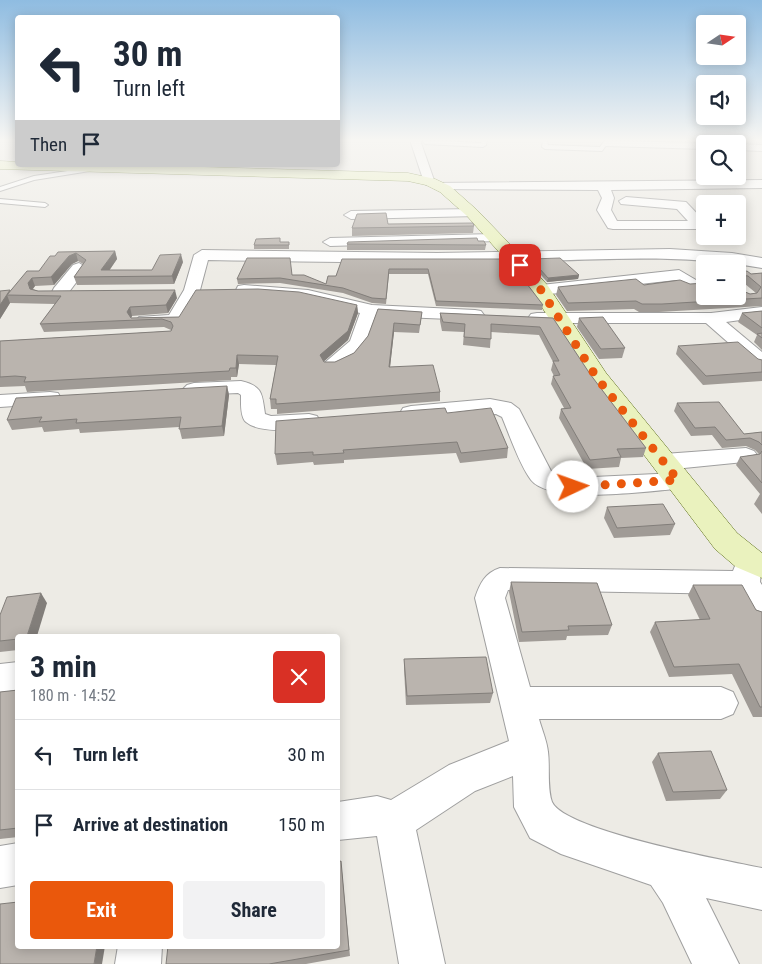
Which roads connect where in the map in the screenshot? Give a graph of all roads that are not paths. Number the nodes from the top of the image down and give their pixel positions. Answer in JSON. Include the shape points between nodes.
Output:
{"nodes":[{"id":1,"x":436,"y":185,"type":"edge"},
{"id":2,"x":518,"y":185,"type":"edge"},
{"id":3,"x":738,"y":185,"type":"edge"},
{"id":4,"x":603,"y":186,"type":"junction"},
{"id":5,"x":0,"y":201,"type":"edge"},
{"id":6,"x":45,"y":205,"type":"dead end"},
{"id":7,"x":472,"y":213,"type":"junction"},
{"id":8,"x":351,"y":215,"type":"dead end"},
{"id":9,"x":696,"y":221,"type":"edge"},
{"id":10,"x":696,"y":230,"type":"edge"},
{"id":11,"x":493,"y":238,"type":"junction"},
{"id":12,"x":380,"y":240,"type":"junction"},
{"id":13,"x":330,"y":242,"type":"dead end"},
{"id":14,"x":554,"y":243,"type":"dead end"},
{"id":15,"x":717,"y":245,"type":"edge"},
{"id":16,"x":725,"y":255,"type":"joint"},
{"id":17,"x":566,"y":256,"type":"junction"},
{"id":18,"x":513,"y":257,"type":"junction"},
{"id":19,"x":380,"y":258,"type":"junction"},
{"id":20,"x":746,"y":260,"type":"edge"},
{"id":21,"x":762,"y":263,"type":"edge"},
{"id":22,"x":79,"y":268,"type":"edge"},
{"id":23,"x":592,"y":285,"type":"junction"},
{"id":24,"x":696,"y":286,"type":"edge"},
{"id":25,"x":174,"y":290,"type":"edge"},
{"id":26,"x":192,"y":290,"type":"junction"},
{"id":27,"x":211,"y":290,"type":"edge"},
{"id":28,"x":231,"y":290,"type":"edge"},
{"id":29,"x":541,"y":290,"type":"junction"},
{"id":30,"x":41,"y":292,"type":"edge"},
{"id":31,"x":60,"y":292,"type":"junction"},
{"id":32,"x":86,"y":292,"type":"edge"},
{"id":33,"x":370,"y":310,"type":"junction"},
{"id":34,"x":762,"y":312,"type":"edge"},
{"id":35,"x":490,"y":316,"type":"edge"},
{"id":36,"x":520,"y":317,"type":"edge"},
{"id":37,"x":712,"y":318,"type":"junction"},
{"id":38,"x":560,"y":319,"type":"junction"},
{"id":39,"x":164,"y":335,"type":"edge"},
{"id":40,"x":762,"y":362,"type":"edge"},
{"id":41,"x":332,"y":365,"type":"edge"},
{"id":42,"x":170,"y":390,"type":"edge"},
{"id":43,"x":76,"y":396,"type":"edge"},
{"id":44,"x":0,"y":401,"type":"edge"},
{"id":45,"x":393,"y":414,"type":"edge"},
{"id":46,"x":326,"y":420,"type":"edge"},
{"id":47,"x":746,"y":456,"type":"edge"},
{"id":48,"x":671,"y":471,"type":"junction"},
{"id":49,"x":755,"y":580,"type":"edge"},
{"id":50,"x":15,"y":678,"type":"edge"},
{"id":51,"x":0,"y":679,"type":"edge"},
{"id":52,"x":518,"y":703,"type":"junction"},
{"id":53,"x":721,"y":703,"type":"dead end"},
{"id":54,"x":530,"y":751,"type":"junction"},
{"id":55,"x":340,"y":821,"type":"edge"},
{"id":56,"x":394,"y":821,"type":"junction"},
{"id":57,"x":15,"y":864,"type":"edge"},
{"id":58,"x":0,"y":867,"type":"edge"},
{"id":59,"x":664,"y":868,"type":"junction"},
{"id":60,"x":762,"y":889,"type":"edge"},
{"id":61,"x":140,"y":949,"type":"edge"},
{"id":62,"x":138,"y":964,"type":"edge"},
{"id":63,"x":422,"y":964,"type":"edge"},
{"id":64,"x":716,"y":964,"type":"edge"}],
"edges":[{"from":1,"to":7,"type":"main road"},
{"from":2,"to":4,"type":"street"},
{"from":3,"to":4,"type":"street"},
{"from":4,"to":9,"type":"street","via":[[624,201],[681,205]]},
{"from":4,"to":10,"type":"street","via":[[608,198],[604,210],[613,225]]},
{"from":5,"to":6,"type":"lane"},
{"from":7,"to":8,"type":"street"},
{"from":7,"to":11,"type":"main road"},
{"from":11,"to":12,"type":"street"},
{"from":11,"to":18,"type":"main road"},
{"from":12,"to":13,"type":"street"},
{"from":12,"to":19,"type":"street"},
{"from":14,"to":17,"type":"street"},
{"from":15,"to":16,"type":"street"},
{"from":16,"to":17,"type":"street","via":[[679,252]]},
{"from":17,"to":18,"type":"street"},
{"from":17,"to":23,"type":"street"},
{"from":18,"to":19,"type":"street"},
{"from":18,"to":29,"type":"main road"},
{"from":19,"to":26,"type":"street","via":[[202,255]]},
{"from":20,"to":21,"type":"street"},
{"from":22,"to":31,"type":"street"},
{"from":23,"to":24,"type":"street","via":[[680,275]]},
{"from":23,"to":29,"type":"street"},
{"from":25,"to":26,"type":"street"},
{"from":26,"to":27,"type":"street"},
{"from":26,"to":39,"type":"street","via":[[175,320],[137,329]]},
{"from":28,"to":33,"type":"street","via":[[280,290],[342,300]]},
{"from":29,"to":38,"type":"main road"},
{"from":30,"to":31,"type":"street"},
{"from":31,"to":32,"type":"street"},
{"from":33,"to":35,"type":"street"},
{"from":33,"to":41,"type":"street","via":[[354,352]]},
{"from":34,"to":37,"type":"street"},
{"from":36,"to":38,"type":"street"},
{"from":37,"to":38,"type":"street"},
{"from":37,"to":40,"type":"street"},
{"from":38,"to":48,"type":"main road","via":[[597,378]]},
{"from":42,"to":46,"type":"street","via":[[241,387],[251,392],[254,418],[269,423]]},
{"from":43,"to":44,"type":"street"},
{"from":45,"to":48,"type":"street","via":[[490,406],[502,408],[511,414],[541,476],[554,484],[573,487]]},
{"from":47,"to":48,"type":"street"},
{"from":48,"to":49,"type":"main road"},
{"from":49,"to":52,"type":"street","via":[[500,579],[490,598]]},
{"from":50,"to":51,"type":"street"},
{"from":52,"to":53,"type":"street"},
{"from":52,"to":54,"type":"street"},
{"from":54,"to":56,"type":"street","via":[[462,778]]},
{"from":54,"to":59,"type":"street","via":[[533,807],[544,824],[561,834]]},
{"from":55,"to":56,"type":"street","via":[[377,816]]},
{"from":56,"to":63,"type":"street"},
{"from":57,"to":58,"type":"street"},
{"from":59,"to":60,"type":"street"},
{"from":59,"to":64,"type":"street","via":[[678,888]]},
{"from":61,"to":62,"type":"street"}]}
